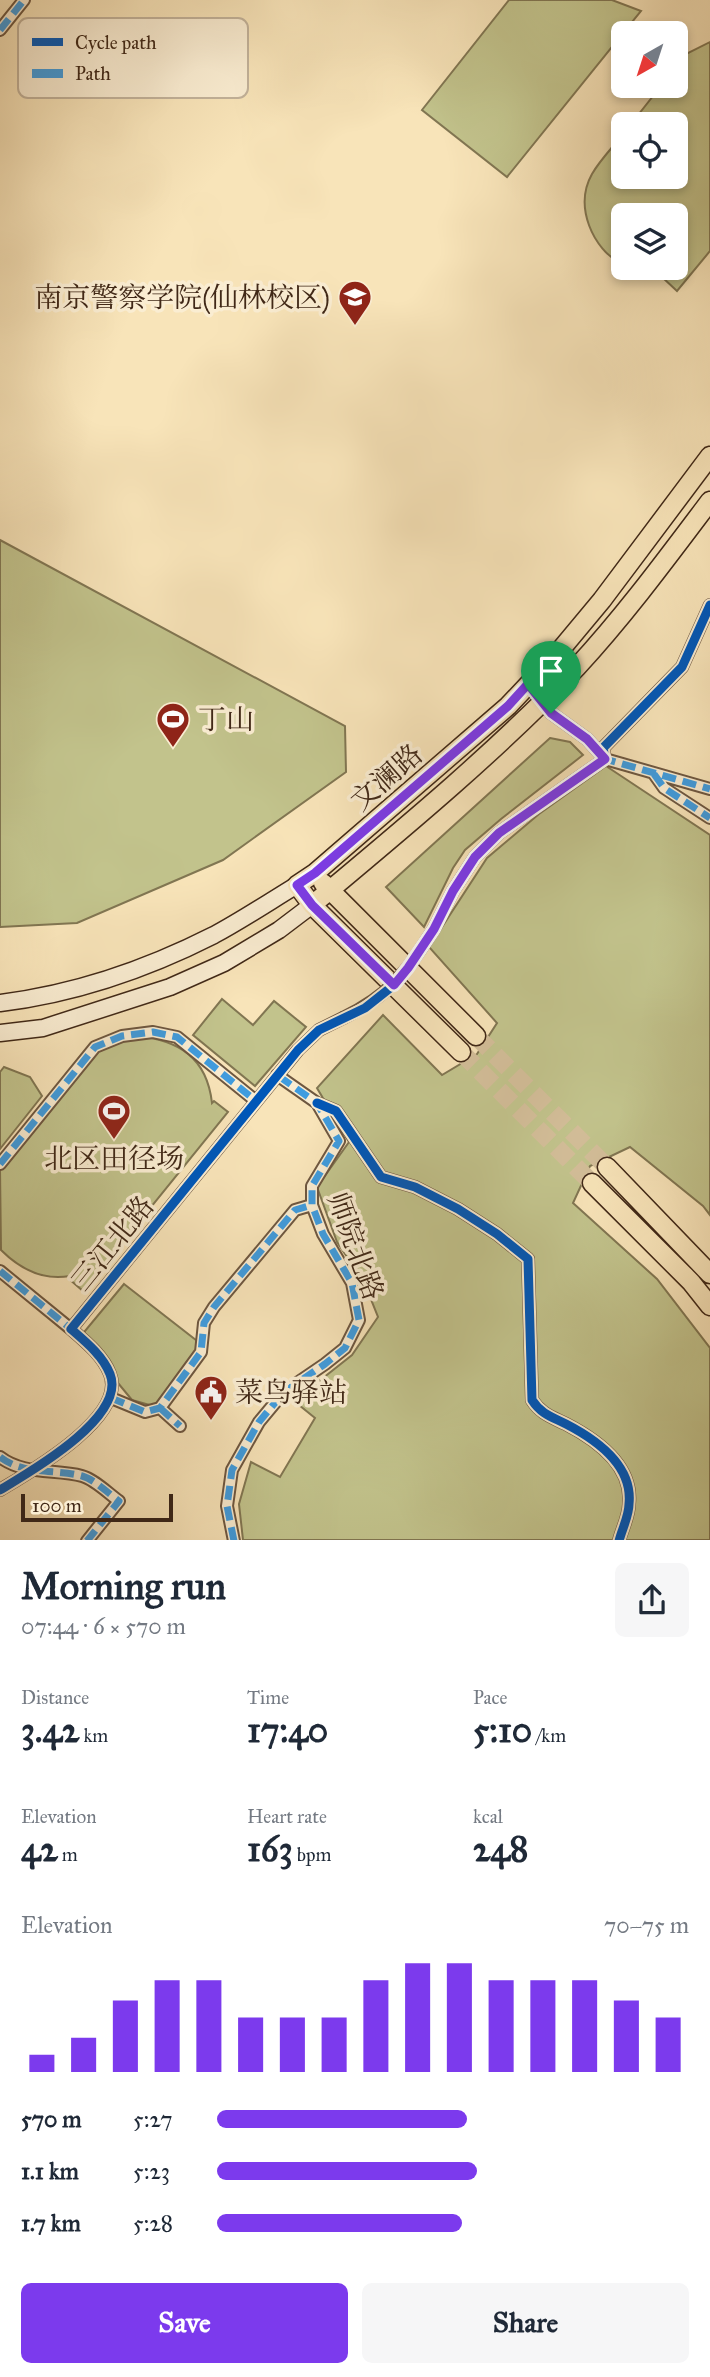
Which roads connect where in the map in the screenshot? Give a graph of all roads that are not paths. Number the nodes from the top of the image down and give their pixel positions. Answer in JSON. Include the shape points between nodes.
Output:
{"nodes":[{"id":1,"x":24,"y":0,"type":"edge"},
{"id":2,"x":0,"y":30,"type":"edge"},
{"id":3,"x":710,"y":456,"type":"edge"},
{"id":4,"x":710,"y":501,"type":"edge"},
{"id":5,"x":710,"y":606,"type":"edge"},
{"id":6,"x":528,"y":684,"type":"junction"},
{"id":7,"x":544,"y":701,"type":"junction"},
{"id":8,"x":605,"y":759,"type":"junction"},
{"id":9,"x":654,"y":774,"type":"junction"},
{"id":10,"x":710,"y":789,"type":"edge"},
{"id":11,"x":710,"y":818,"type":"edge"},
{"id":12,"x":315,"y":873,"type":"junction"},
{"id":13,"x":297,"y":885,"type":"junction"},
{"id":14,"x":329,"y":891,"type":"junction"},
{"id":15,"x":312,"y":905,"type":"junction"},
{"id":16,"x":408,"y":968,"type":"junction"},
{"id":17,"x":394,"y":985,"type":"junction"},
{"id":18,"x":0,"y":1003,"type":"edge"},
{"id":19,"x":0,"y":1033,"type":"edge"},
{"id":20,"x":476,"y":1036,"type":"tunnel mouth"},
{"id":21,"x":461,"y":1052,"type":"tunnel mouth"},
{"id":22,"x":277,"y":1074,"type":"junction"},
{"id":23,"x":256,"y":1101,"type":"junction"},
{"id":24,"x":317,"y":1102,"type":"junction"},
{"id":25,"x":0,"y":1164,"type":"edge"},
{"id":26,"x":607,"y":1167,"type":"tunnel mouth"},
{"id":27,"x":592,"y":1184,"type":"tunnel mouth"},
{"id":28,"x":312,"y":1205,"type":"junction"},
{"id":29,"x":0,"y":1270,"type":"edge"},
{"id":30,"x":710,"y":1274,"type":"edge"},
{"id":31,"x":710,"y":1306,"type":"edge"},
{"id":32,"x":71,"y":1329,"type":"junction"},
{"id":33,"x":111,"y":1398,"type":"junction"},
{"id":34,"x":160,"y":1408,"type":"junction"},
{"id":35,"x":180,"y":1426,"type":"dead end"},
{"id":36,"x":0,"y":1457,"type":"edge"},
{"id":37,"x":33,"y":1470,"type":"junction"},
{"id":38,"x":0,"y":1490,"type":"edge"},
{"id":39,"x":88,"y":1540,"type":"edge"},
{"id":40,"x":233,"y":1540,"type":"edge"},
{"id":41,"x":619,"y":1540,"type":"edge"}],
"edges":[{"from":1,"to":2,"type":"street"},
{"from":3,"to":6,"type":"main road","name":"文澜路","via":[[602,600]]},
{"from":4,"to":7,"type":"main road","name":"文澜路","via":[[620,618]]},
{"from":5,"to":8,"type":"street","via":[[682,667],[603,748]]},
{"from":6,"to":7,"type":"street"},
{"from":6,"to":12,"type":"main road","name":"文澜路"},
{"from":7,"to":8,"type":"street","via":[[551,713],[587,739]]},
{"from":7,"to":14,"type":"main road","name":"文澜路"},
{"from":8,"to":9,"type":"street"},
{"from":8,"to":16,"type":"street","name":"三江北路","bridge":true,"via":[[499,833],[475,857]]},
{"from":9,"to":10,"type":"street"},
{"from":9,"to":11,"type":"street","via":[[664,788]]},
{"from":12,"to":13,"type":"main road","name":"文澜路"},
{"from":12,"to":14,"type":"main road"},
{"from":13,"to":15,"type":"main road"},
{"from":13,"to":18,"type":"main road","name":"文澜路","via":[[214,935],[160,959],[99,983]]},
{"from":14,"to":15,"type":"main road","name":"文澜路"},
{"from":14,"to":16,"type":"main road"},
{"from":15,"to":17,"type":"main road"},
{"from":15,"to":19,"type":"main road","name":"文澜路","via":[[225,963],[170,987],[43,1028]]},
{"from":16,"to":17,"type":"street","name":"三江北路","bridge":true},
{"from":16,"to":20,"type":"main road"},
{"from":17,"to":21,"type":"main road"},
{"from":17,"to":22,"type":"street","name":"三江北路","bridge":true,"via":[[365,1007],[319,1030]]},
{"from":22,"to":23,"type":"street","name":"三江北路"},
{"from":22,"to":24,"type":"street","name":"师院北路"},
{"from":23,"to":25,"type":"street","via":[[177,1037],[153,1032],[122,1036],[95,1047]]},
{"from":23,"to":32,"type":"street","name":"三江北路"},
{"from":24,"to":28,"type":"street","name":"师院北路","via":[[339,1141],[312,1186]]},
{"from":24,"to":41,"type":"street","via":[[336,1111],[381,1177],[415,1186],[458,1209],[528,1259],[533,1399],[539,1411],[605,1449],[625,1475],[629,1504]]},
{"from":26,"to":30,"type":"main road"},
{"from":27,"to":31,"type":"main road"},
{"from":28,"to":34,"type":"street","via":[[295,1210],[214,1307],[204,1323],[201,1352]]},
{"from":28,"to":40,"type":"street","name":"师院北路","via":[[352,1283],[359,1320],[345,1348],[284,1392],[238,1458],[227,1506]]},
{"from":29,"to":32,"type":"street","name":"三江北路"},
{"from":32,"to":33,"type":"street","name":"三江北路","via":[[102,1359],[112,1377]]},
{"from":33,"to":34,"type":"street","via":[[145,1412]]},
{"from":33,"to":37,"type":"street","via":[[74,1441]]},
{"from":34,"to":35,"type":"street"},
{"from":36,"to":37,"type":"street"},
{"from":37,"to":38,"type":"street"},
{"from":37,"to":39,"type":"street","via":[[84,1476],[119,1501]]}]}
